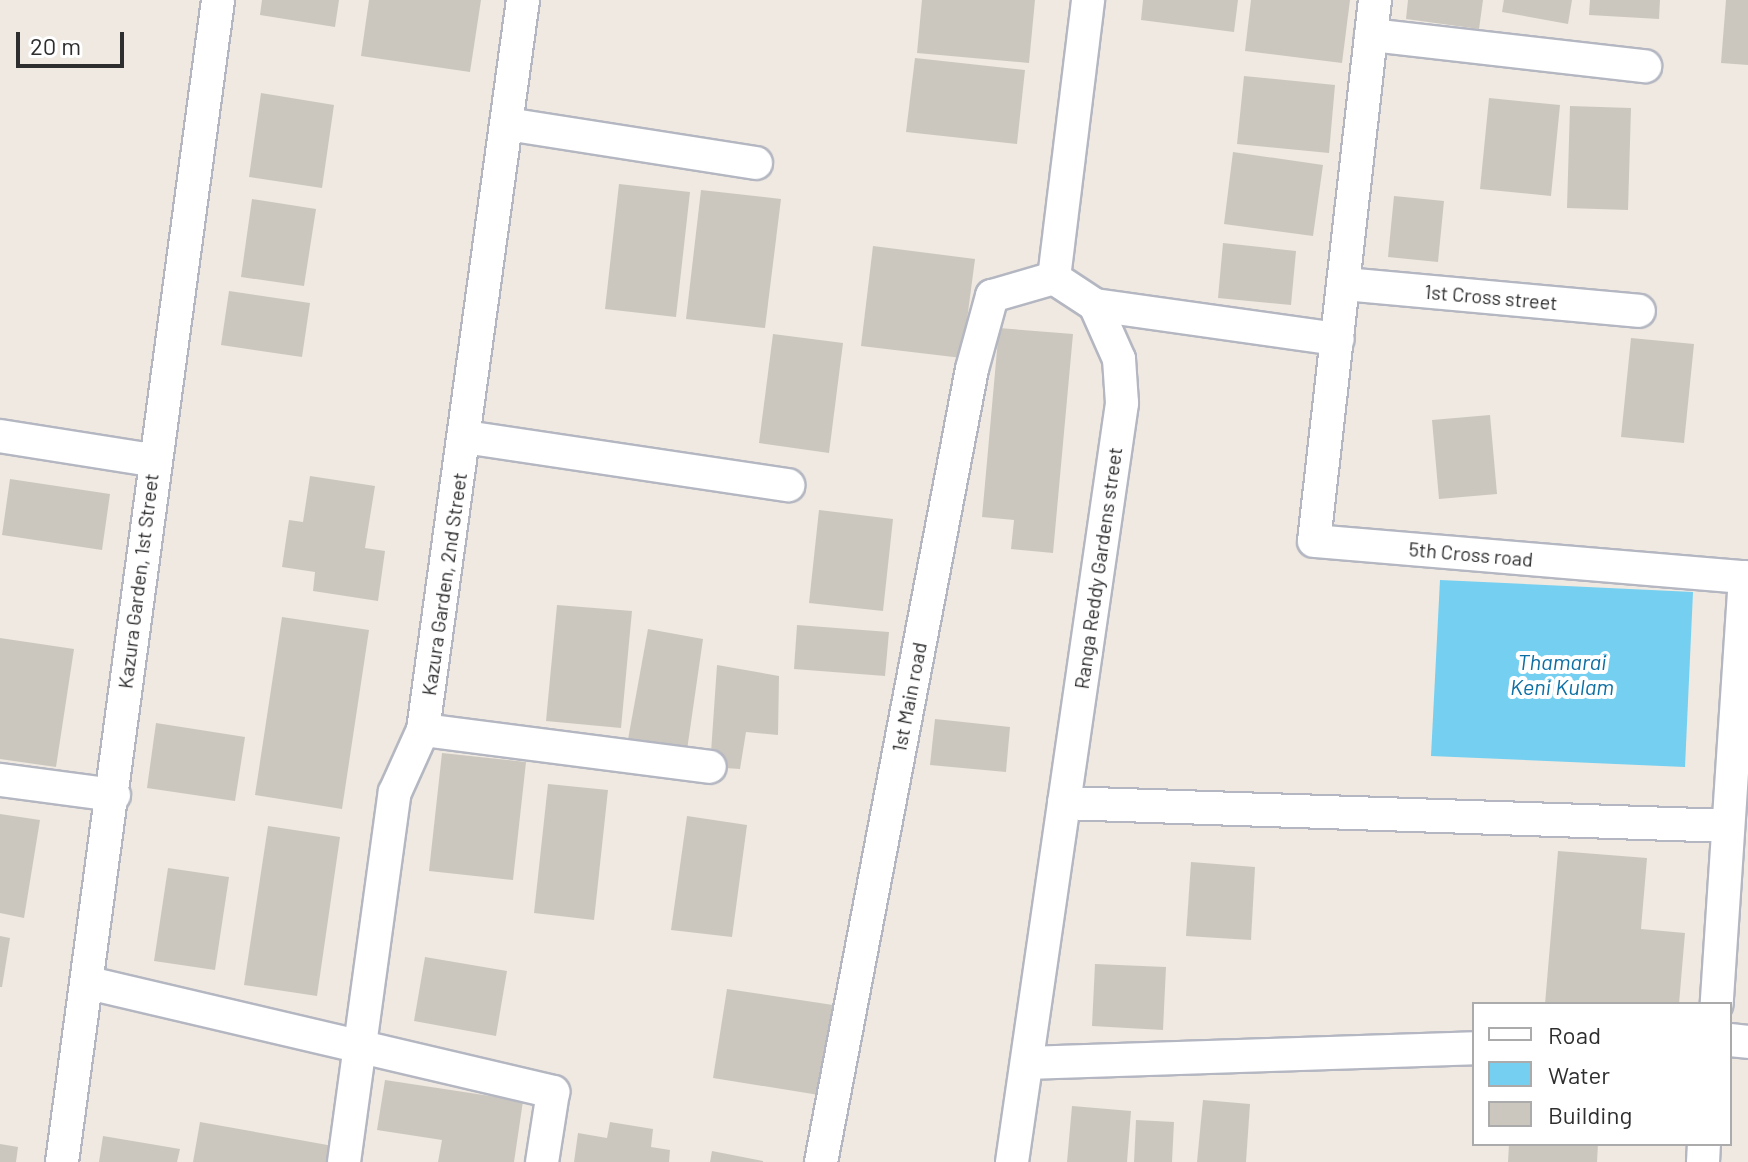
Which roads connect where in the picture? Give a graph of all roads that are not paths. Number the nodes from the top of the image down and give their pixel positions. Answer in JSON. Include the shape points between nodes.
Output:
{"nodes":[{"id":1,"x":218,"y":0,"type":"edge"},
{"id":2,"x":523,"y":0,"type":"edge"},
{"id":3,"x":1088,"y":0,"type":"edge"},
{"id":4,"x":1375,"y":0,"type":"edge"},
{"id":5,"x":1371,"y":35,"type":"junction"},
{"id":6,"x":1645,"y":66,"type":"dead end"},
{"id":7,"x":507,"y":124,"type":"junction"},
{"id":8,"x":756,"y":163,"type":"dead end"},
{"id":9,"x":1054,"y":278,"type":"junction"},
{"id":10,"x":1344,"y":284,"type":"junction"},
{"id":11,"x":1095,"y":305,"type":"junction"},
{"id":12,"x":1639,"y":311,"type":"dead end"},
{"id":13,"x":1338,"y":339,"type":"junction"},
{"id":14,"x":0,"y":436,"type":"edge"},
{"id":15,"x":465,"y":437,"type":"junction"},
{"id":16,"x":152,"y":460,"type":"junction"},
{"id":17,"x":788,"y":485,"type":"dead end"},
{"id":18,"x":423,"y":730,"type":"junction"},
{"id":19,"x":710,"y":767,"type":"dead end"},
{"id":20,"x":0,"y":780,"type":"edge"},
{"id":21,"x":114,"y":795,"type":"junction"},
{"id":22,"x":1064,"y":803,"type":"junction"},
{"id":23,"x":1728,"y":826,"type":"junction"},
{"id":24,"x":89,"y":983,"type":"junction"},
{"id":25,"x":1717,"y":1002,"type":"edge"},
{"id":26,"x":360,"y":1046,"type":"junction"},
{"id":27,"x":1472,"y":1048,"type":"edge"},
{"id":28,"x":1027,"y":1063,"type":"junction"},
{"id":29,"x":62,"y":1162,"type":"edge"},
{"id":30,"x":344,"y":1162,"type":"edge"},
{"id":31,"x":542,"y":1162,"type":"edge"},
{"id":32,"x":821,"y":1162,"type":"edge"},
{"id":33,"x":1012,"y":1162,"type":"edge"}],
"edges":[{"from":1,"to":16,"type":"street","name":"Kazura Garden, 1st Street"},
{"from":2,"to":7,"type":"street","name":"Kazura Garden, 2nd Street"},
{"from":3,"to":9,"type":"street"},
{"from":4,"to":5,"type":"street","name":"5th Cross road"},
{"from":5,"to":6,"type":"street"},
{"from":5,"to":10,"type":"street","name":"5th Cross road"},
{"from":7,"to":8,"type":"street"},
{"from":7,"to":15,"type":"street","name":"Kazura Garden, 2nd Street"},
{"from":9,"to":11,"type":"street"},
{"from":9,"to":32,"type":"street","name":"1st Main road","via":[[992,296],[972,369]]},
{"from":10,"to":12,"type":"street","name":"1st Cross street"},
{"from":10,"to":13,"type":"street","name":"5th Cross road"},
{"from":11,"to":13,"type":"street"},
{"from":11,"to":22,"type":"street","name":"Ranga Reddy Gardens street","via":[[1119,359],[1122,403]]},
{"from":13,"to":23,"type":"street","name":"5th Cross road","via":[[1314,541],[1745,577]]},
{"from":14,"to":16,"type":"street"},
{"from":15,"to":17,"type":"street"},
{"from":15,"to":18,"type":"street","name":"Kazura Garden, 2nd Street"},
{"from":16,"to":21,"type":"street","name":"Kazura Garden, 1st Street"},
{"from":18,"to":19,"type":"street"},
{"from":18,"to":26,"type":"street","name":"Kazura Garden, 2nd Street","via":[[395,792]]},
{"from":20,"to":21,"type":"street"},
{"from":21,"to":24,"type":"street","name":"Kazura Garden, 1st Street"},
{"from":22,"to":23,"type":"street"},
{"from":22,"to":28,"type":"street","name":"Ranga Reddy Gardens street"},
{"from":23,"to":25,"type":"street","name":"5th Cross road"},
{"from":24,"to":26,"type":"street"},
{"from":24,"to":29,"type":"street","name":"Kazura Garden, 1st Street"},
{"from":26,"to":30,"type":"street","name":"Kazura Garden, 2nd Street"},
{"from":26,"to":31,"type":"street","via":[[553,1092]]},
{"from":27,"to":28,"type":"street"},
{"from":28,"to":33,"type":"street","name":"Ranga Reddy Gardens street"}]}
